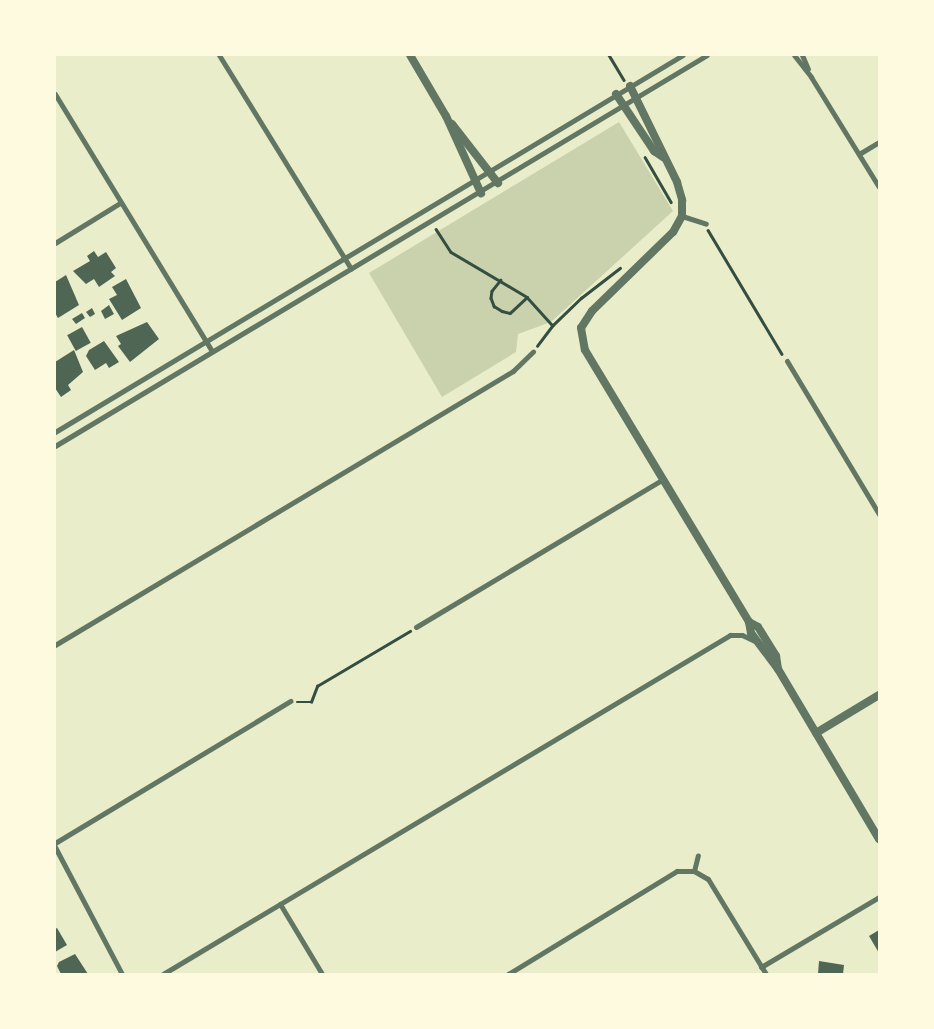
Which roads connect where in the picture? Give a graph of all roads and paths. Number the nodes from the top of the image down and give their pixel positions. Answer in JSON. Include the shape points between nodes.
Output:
{"nodes":[{"id":1,"x":219,"y":55,"type":"edge"},
{"id":2,"x":410,"y":55,"type":"edge"},
{"id":3,"x":609,"y":55,"type":"edge"},
{"id":4,"x":683,"y":55,"type":"edge"},
{"id":5,"x":707,"y":55,"type":"edge"},
{"id":6,"x":794,"y":55,"type":"edge"},
{"id":7,"x":802,"y":55,"type":"edge"},
{"id":8,"x":811,"y":77,"type":"junction"},
{"id":9,"x":628,"y":86,"type":"junction"},
{"id":10,"x":55,"y":94,"type":"edge"},
{"id":11,"x":616,"y":94,"type":"junction"},
{"id":12,"x":635,"y":96,"type":"junction"},
{"id":13,"x":622,"y":104,"type":"junction"},
{"id":14,"x":446,"y":116,"type":"junction"},
{"id":15,"x":879,"y":142,"type":"edge"},
{"id":16,"x":640,"y":150,"type":"dead end"},
{"id":17,"x":860,"y":154,"type":"junction"},
{"id":18,"x":663,"y":157,"type":"junction"},
{"id":19,"x":491,"y":173,"type":"junction"},
{"id":20,"x":475,"y":182,"type":"junction"},
{"id":21,"x":498,"y":183,"type":"junction"},
{"id":22,"x":879,"y":187,"type":"edge"},
{"id":23,"x":481,"y":193,"type":"junction"},
{"id":24,"x":120,"y":204,"type":"junction"},
{"id":25,"x":674,"y":207,"type":"dead end"},
{"id":26,"x":682,"y":216,"type":"junction"},
{"id":27,"x":706,"y":224,"type":"joint"},
{"id":28,"x":436,"y":230,"type":"dead end"},
{"id":29,"x":55,"y":243,"type":"edge"},
{"id":30,"x":344,"y":258,"type":"junction"},
{"id":31,"x":625,"y":264,"type":"dead end"},
{"id":32,"x":351,"y":268,"type":"junction"},
{"id":33,"x":501,"y":280,"type":"junction"},
{"id":34,"x":527,"y":297,"type":"junction"},
{"id":35,"x":553,"y":325,"type":"junction"},
{"id":36,"x":206,"y":341,"type":"junction"},
{"id":37,"x":212,"y":351,"type":"junction"},
{"id":38,"x":533,"y":352,"type":"joint"},
{"id":39,"x":787,"y":361,"type":"joint"},
{"id":40,"x":55,"y":432,"type":"edge"},
{"id":41,"x":55,"y":446,"type":"edge"},
{"id":42,"x":663,"y":479,"type":"junction"},
{"id":43,"x":879,"y":514,"type":"edge"},
{"id":44,"x":749,"y":622,"type":"junction"},
{"id":45,"x":416,"y":627,"type":"joint"},
{"id":46,"x":757,"y":643,"type":"junction"},
{"id":47,"x":55,"y":645,"type":"edge"},
{"id":48,"x":778,"y":669,"type":"junction"},
{"id":49,"x":879,"y":695,"type":"edge"},
{"id":50,"x":290,"y":701,"type":"joint"},
{"id":51,"x":816,"y":733,"type":"junction"},
{"id":52,"x":879,"y":839,"type":"edge"},
{"id":53,"x":55,"y":845,"type":"edge"},
{"id":54,"x":698,"y":855,"type":"dead end"},
{"id":55,"x":694,"y":871,"type":"junction"},
{"id":56,"x":879,"y":896,"type":"edge"},
{"id":57,"x":280,"y":904,"type":"junction"},
{"id":58,"x":519,"y":967,"type":"junction"},
{"id":59,"x":762,"y":967,"type":"junction"},
{"id":60,"x":122,"y":974,"type":"edge"},
{"id":61,"x":163,"y":974,"type":"edge"},
{"id":62,"x":322,"y":974,"type":"edge"},
{"id":63,"x":508,"y":974,"type":"edge"},
{"id":64,"x":523,"y":974,"type":"edge"},
{"id":65,"x":766,"y":974,"type":"edge"}],
"edges":[{"from":1,"to":30,"type":"street"},
{"from":2,"to":14,"type":"street"},
{"from":3,"to":9,"type":"path"},
{"from":4,"to":9,"type":"street"},
{"from":5,"to":12,"type":"street"},
{"from":6,"to":8,"type":"street"},
{"from":7,"to":8,"type":"street"},
{"from":8,"to":17,"type":"street"},
{"from":9,"to":11,"type":"street"},
{"from":9,"to":12,"type":"street"},
{"from":10,"to":24,"type":"street"},
{"from":11,"to":13,"type":"street"},
{"from":11,"to":19,"type":"street"},
{"from":12,"to":13,"type":"street"},
{"from":12,"to":18,"type":"street"},
{"from":13,"to":18,"type":"street","via":[[654,151]]},
{"from":13,"to":21,"type":"street"},
{"from":14,"to":19,"type":"street"},
{"from":14,"to":20,"type":"street"},
{"from":15,"to":17,"type":"street"},
{"from":16,"to":25,"type":"path"},
{"from":17,"to":22,"type":"street"},
{"from":18,"to":26,"type":"street","via":[[677,182]]},
{"from":19,"to":20,"type":"street"},
{"from":19,"to":21,"type":"street"},
{"from":20,"to":23,"type":"street"},
{"from":20,"to":30,"type":"street"},
{"from":21,"to":23,"type":"street"},
{"from":23,"to":32,"type":"street"},
{"from":24,"to":29,"type":"street"},
{"from":24,"to":36,"type":"street"},
{"from":26,"to":27,"type":"street"},
{"from":26,"to":42,"type":"street","via":[[673,232],[592,311],[581,328],[585,350]]},
{"from":27,"to":39,"type":"path","via":[[710,237]]},
{"from":28,"to":33,"type":"path","via":[[451,252]]},
{"from":30,"to":32,"type":"street"},
{"from":30,"to":36,"type":"street"},
{"from":31,"to":35,"type":"path","via":[[581,298]]},
{"from":32,"to":37,"type":"street"},
{"from":33,"to":34,"type":"path"},
{"from":33,"to":34,"type":"path","via":[[492,291],[494,306],[510,313]]},
{"from":34,"to":35,"type":"path"},
{"from":35,"to":38,"type":"path"},
{"from":36,"to":37,"type":"street"},
{"from":36,"to":40,"type":"street"},
{"from":37,"to":41,"type":"street"},
{"from":38,"to":47,"type":"street","via":[[513,370]]},
{"from":39,"to":43,"type":"street"},
{"from":42,"to":44,"type":"street"},
{"from":42,"to":45,"type":"street"},
{"from":44,"to":46,"type":"street"},
{"from":44,"to":48,"type":"street","via":[[763,634],[776,656]]},
{"from":45,"to":50,"type":"path","via":[[317,686],[311,702]]},
{"from":46,"to":48,"type":"street"},
{"from":46,"to":57,"type":"street","via":[[742,635],[730,635]]},
{"from":48,"to":51,"type":"street"},
{"from":49,"to":51,"type":"street"},
{"from":50,"to":53,"type":"street"},
{"from":51,"to":52,"type":"street"},
{"from":53,"to":60,"type":"street"},
{"from":54,"to":55,"type":"street"},
{"from":55,"to":58,"type":"street","via":[[677,872]]},
{"from":55,"to":59,"type":"street","via":[[708,879]]},
{"from":56,"to":59,"type":"street"},
{"from":57,"to":61,"type":"street"},
{"from":57,"to":62,"type":"street"},
{"from":58,"to":63,"type":"street"},
{"from":58,"to":64,"type":"street"},
{"from":59,"to":65,"type":"street"}]}
